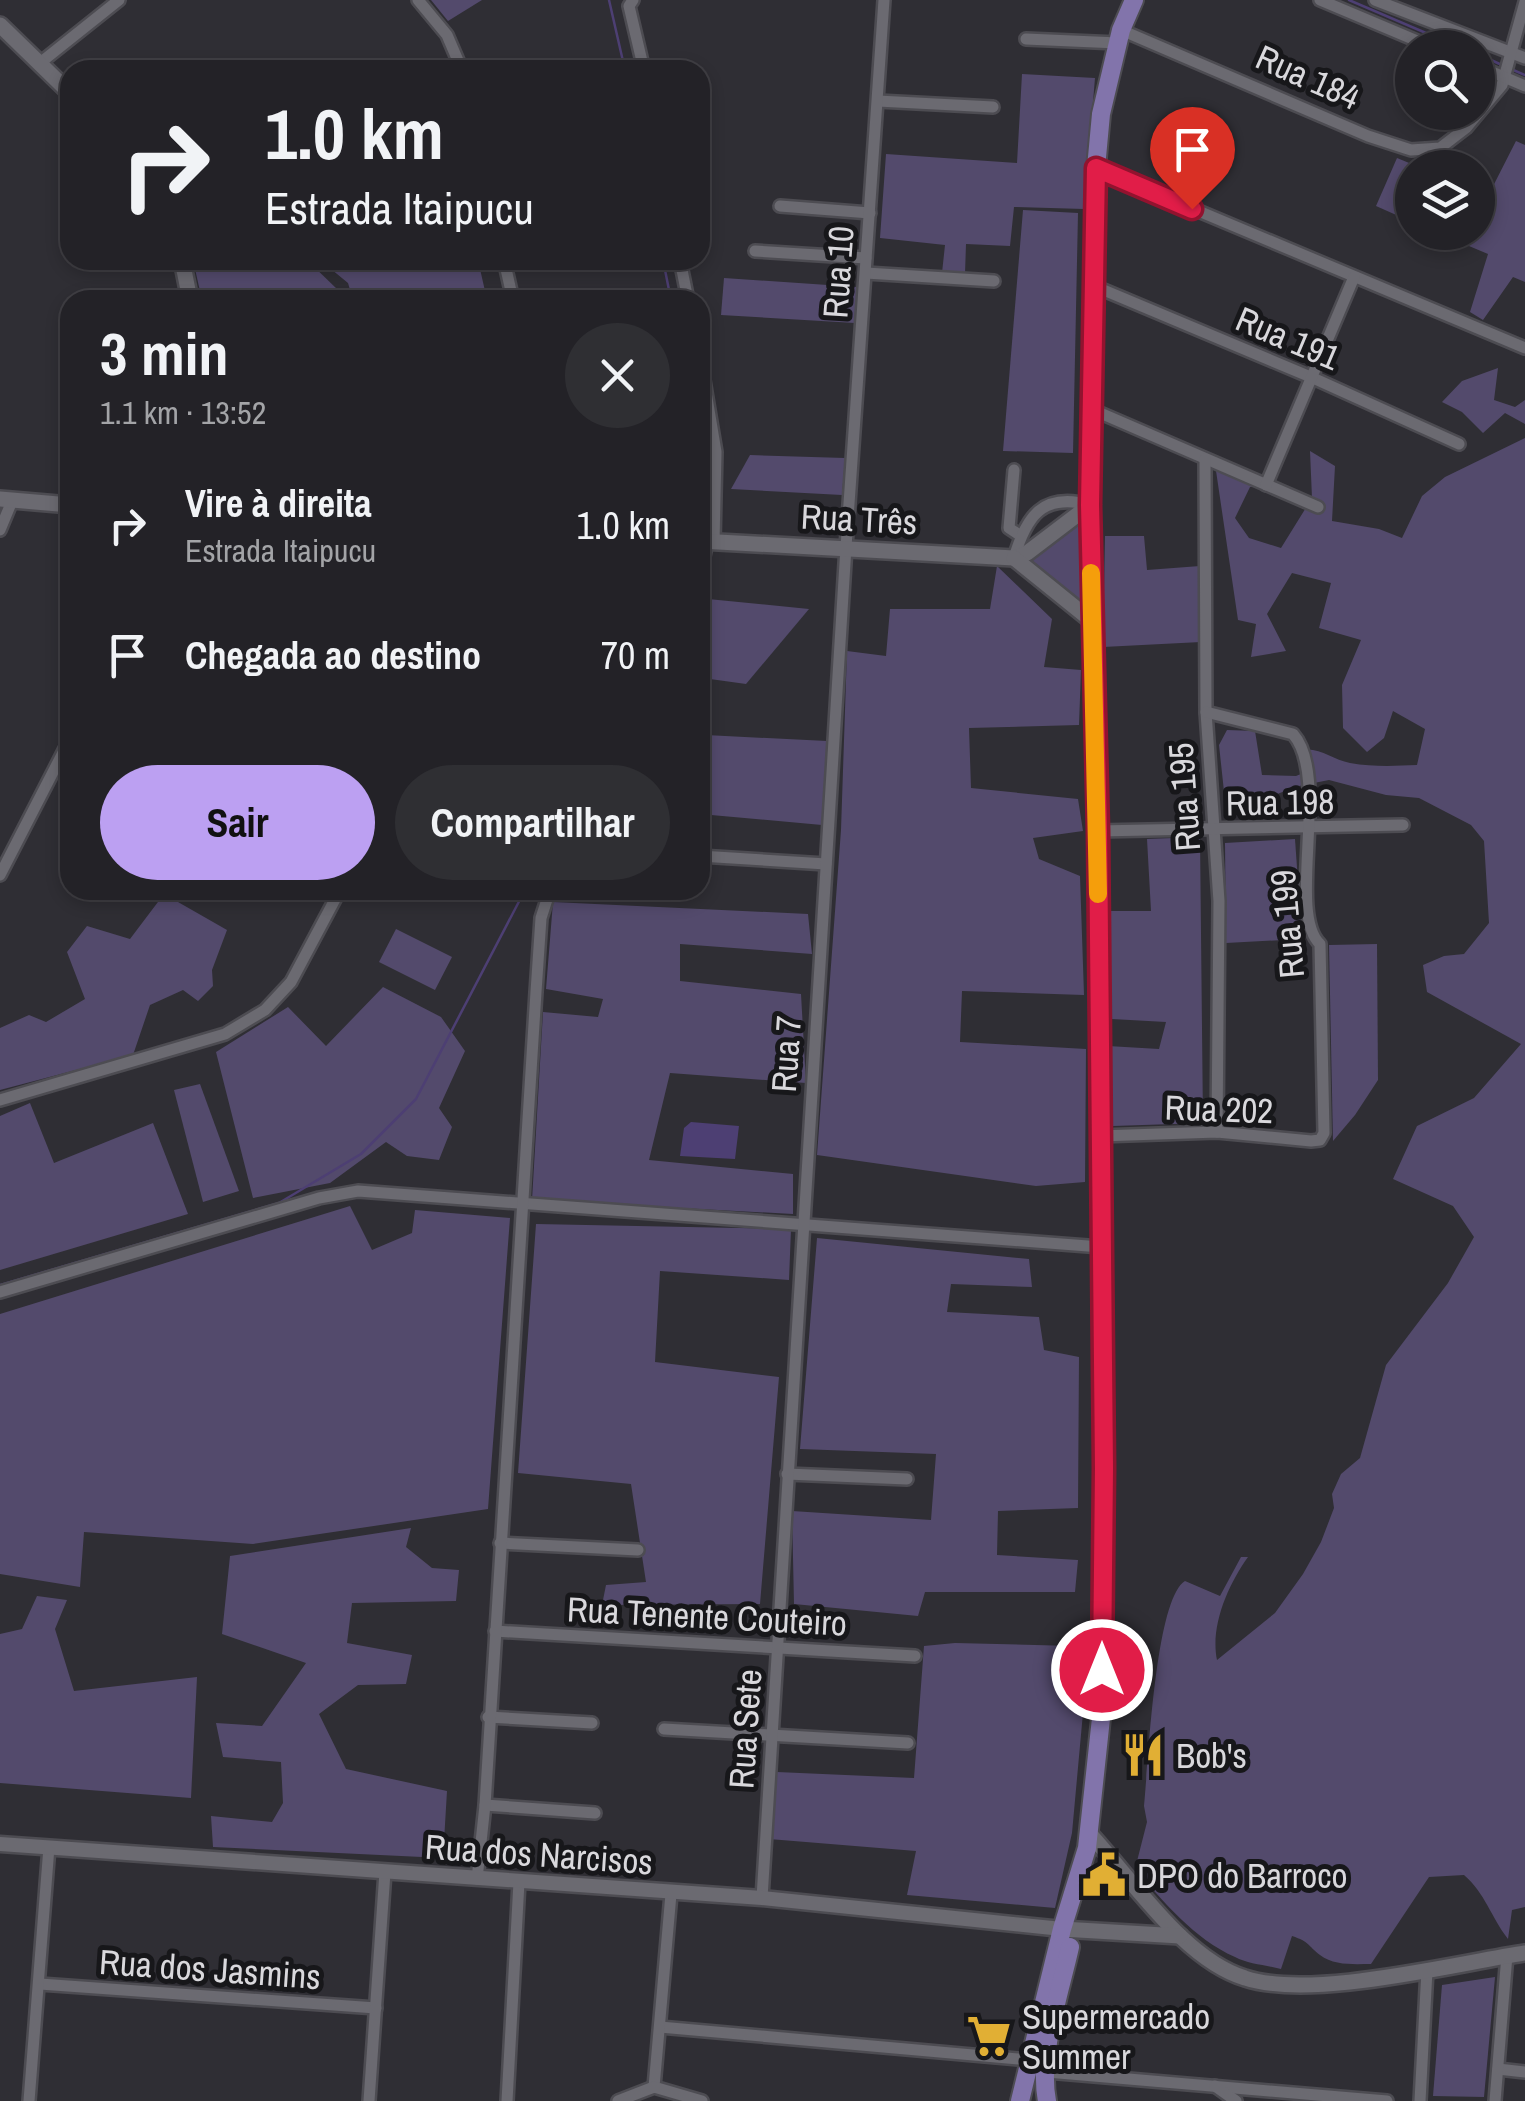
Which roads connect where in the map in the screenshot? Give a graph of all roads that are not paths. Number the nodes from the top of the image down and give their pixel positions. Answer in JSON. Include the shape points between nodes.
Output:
{"nodes":[{"id":1,"x":119,"y":0,"type":"edge"},
{"id":2,"x":418,"y":0,"type":"edge"},
{"id":3,"x":884,"y":0,"type":"edge"},
{"id":4,"x":1134,"y":0,"type":"edge"},
{"id":5,"x":1320,"y":0,"type":"edge"},
{"id":6,"x":1381,"y":1,"type":"edge"},
{"id":7,"x":629,"y":2,"type":"edge"},
{"id":8,"x":1525,"y":2,"type":"edge"},
{"id":9,"x":0,"y":25,"type":"edge"},
{"id":10,"x":1395,"y":32,"type":"edge"},
{"id":11,"x":1120,"y":36,"type":"junction"},
{"id":12,"x":1026,"y":39,"type":"dead end"},
{"id":13,"x":1509,"y":52,"type":"junction"},
{"id":14,"x":1525,"y":58,"type":"edge"},
{"id":15,"x":458,"y":60,"type":"edge"},
{"id":16,"x":642,"y":60,"type":"edge"},
{"id":17,"x":40,"y":64,"type":"junction"},
{"id":18,"x":1495,"y":73,"type":"edge"},
{"id":19,"x":1504,"y":76,"type":"junction"},
{"id":20,"x":60,"y":83,"type":"edge"},
{"id":21,"x":1525,"y":86,"type":"edge"},
{"id":22,"x":878,"y":101,"type":"junction"},
{"id":23,"x":992,"y":107,"type":"dead end"},
{"id":24,"x":1096,"y":168,"type":"junction"},
{"id":25,"x":780,"y":206,"type":"dead end"},
{"id":26,"x":870,"y":214,"type":"junction"},
{"id":27,"x":755,"y":251,"type":"dead end"},
{"id":28,"x":866,"y":258,"type":"junction"},
{"id":29,"x":866,"y":273,"type":"junction"},
{"id":30,"x":1354,"y":276,"type":"junction"},
{"id":31,"x":994,"y":280,"type":"dead end"},
{"id":32,"x":1094,"y":286,"type":"junction"},
{"id":33,"x":1525,"y":348,"type":"edge"},
{"id":34,"x":1313,"y":378,"type":"junction"},
{"id":35,"x":710,"y":407,"type":"edge"},
{"id":36,"x":1091,"y":410,"type":"junction"},
{"id":37,"x":1459,"y":444,"type":"dead end"},
{"id":38,"x":1205,"y":459,"type":"junction"},
{"id":39,"x":1014,"y":470,"type":"dead end"},
{"id":40,"x":1266,"y":485,"type":"junction"},
{"id":41,"x":710,"y":493,"type":"edge"},
{"id":42,"x":6,"y":500,"type":"edge"},
{"id":43,"x":60,"y":504,"type":"edge"},
{"id":44,"x":1090,"y":505,"type":"junction"},
{"id":45,"x":1318,"y":507,"type":"dead end"},
{"id":46,"x":0,"y":530,"type":"edge"},
{"id":47,"x":1021,"y":536,"type":"junction"},
{"id":48,"x":710,"y":542,"type":"edge"},
{"id":49,"x":846,"y":547,"type":"junction"},
{"id":50,"x":1014,"y":558,"type":"junction"},
{"id":51,"x":1092,"y":621,"type":"junction"},
{"id":52,"x":1206,"y":712,"type":"junction"},
{"id":53,"x":60,"y":759,"type":"edge"},
{"id":54,"x":1403,"y":825,"type":"dead end"},
{"id":55,"x":1310,"y":829,"type":"junction"},
{"id":56,"x":1098,"y":831,"type":"junction"},
{"id":57,"x":1214,"y":831,"type":"junction"},
{"id":58,"x":710,"y":857,"type":"edge"},
{"id":59,"x":826,"y":864,"type":"junction"},
{"id":60,"x":0,"y":874,"type":"edge"},
{"id":61,"x":335,"y":900,"type":"edge"},
{"id":62,"x":547,"y":900,"type":"edge"},
{"id":63,"x":0,"y":1100,"type":"edge"},
{"id":64,"x":1324,"y":1124,"type":"joint"},
{"id":65,"x":1216,"y":1132,"type":"junction"},
{"id":66,"x":1100,"y":1136,"type":"junction"},
{"id":67,"x":522,"y":1206,"type":"junction"},
{"id":68,"x":803,"y":1222,"type":"junction"},
{"id":69,"x":1101,"y":1246,"type":"junction"},
{"id":70,"x":0,"y":1292,"type":"edge"},
{"id":71,"x":788,"y":1474,"type":"junction"},
{"id":72,"x":907,"y":1479,"type":"dead end"},
{"id":73,"x":500,"y":1543,"type":"junction"},
{"id":74,"x":638,"y":1550,"type":"dead end"},
{"id":75,"x":782,"y":1564,"type":"joint"},
{"id":76,"x":495,"y":1631,"type":"junction"},
{"id":77,"x":778,"y":1649,"type":"junction"},
{"id":78,"x":915,"y":1656,"type":"dead end"},
{"id":79,"x":488,"y":1717,"type":"junction"},
{"id":80,"x":592,"y":1723,"type":"dead end"},
{"id":81,"x":664,"y":1728,"type":"dead end"},
{"id":82,"x":772,"y":1736,"type":"junction"},
{"id":83,"x":908,"y":1743,"type":"dead end"},
{"id":84,"x":485,"y":1805,"type":"junction"},
{"id":85,"x":595,"y":1812,"type":"dead end"},
{"id":86,"x":1088,"y":1841,"type":"junction"},
{"id":87,"x":0,"y":1844,"type":"edge"},
{"id":88,"x":49,"y":1846,"type":"junction"},
{"id":89,"x":386,"y":1872,"type":"junction"},
{"id":90,"x":477,"y":1879,"type":"junction"},
{"id":91,"x":519,"y":1882,"type":"junction"},
{"id":92,"x":671,"y":1894,"type":"junction"},
{"id":93,"x":762,"y":1898,"type":"junction"},
{"id":94,"x":1068,"y":1930,"type":"junction"},
{"id":95,"x":1180,"y":1936,"type":"junction"},
{"id":96,"x":1519,"y":1955,"type":"edge"},
{"id":97,"x":1427,"y":1970,"type":"junction"},
{"id":98,"x":40,"y":1984,"type":"junction"},
{"id":99,"x":376,"y":2008,"type":"junction"},
{"id":100,"x":660,"y":2027,"type":"junction"},
{"id":101,"x":1029,"y":2060,"type":"junction"},
{"id":102,"x":1498,"y":2070,"type":"junction"},
{"id":103,"x":1046,"y":2072,"type":"junction"},
{"id":104,"x":1525,"y":2072,"type":"edge"},
{"id":105,"x":1214,"y":2085,"type":"junction"},
{"id":106,"x":654,"y":2087,"type":"junction"},
{"id":107,"x":1021,"y":2098,"type":"edge"},
{"id":108,"x":1046,"y":2098,"type":"edge"},
{"id":109,"x":29,"y":2101,"type":"edge"},
{"id":110,"x":369,"y":2101,"type":"edge"},
{"id":111,"x":507,"y":2101,"type":"edge"},
{"id":112,"x":618,"y":2101,"type":"edge"},
{"id":113,"x":702,"y":2101,"type":"edge"},
{"id":114,"x":1236,"y":2101,"type":"edge"},
{"id":115,"x":1387,"y":2101,"type":"edge"},
{"id":116,"x":1420,"y":2101,"type":"edge"},
{"id":117,"x":1495,"y":2101,"type":"edge"}],
"edges":[{"from":1,"to":17,"type":"street"},
{"from":2,"to":15,"type":"street","via":[[447,34]]},
{"from":3,"to":22,"type":"street","name":"Rua 10"},
{"from":4,"to":11,"type":"main road"},
{"from":5,"to":10,"type":"street"},
{"from":6,"to":13,"type":"street"},
{"from":7,"to":16,"type":"street"},
{"from":8,"to":13,"type":"street"},
{"from":9,"to":17,"type":"main road"},
{"from":11,"to":12,"type":"street"},
{"from":11,"to":19,"type":"street","name":"Rua 184","via":[[1411,150],[1440,148],[1454,138]]},
{"from":11,"to":24,"type":"main road","via":[[1100,114]]},
{"from":13,"to":14,"type":"street"},
{"from":13,"to":19,"type":"street"},
{"from":17,"to":20,"type":"main road"},
{"from":18,"to":19,"type":"street"},
{"from":19,"to":21,"type":"street"},
{"from":22,"to":23,"type":"street"},
{"from":22,"to":26,"type":"street","name":"Rua 10"},
{"from":24,"to":30,"type":"street"},
{"from":24,"to":32,"type":"main road"},
{"from":25,"to":26,"type":"street"},
{"from":26,"to":28,"type":"street","name":"Rua 10"},
{"from":27,"to":28,"type":"street"},
{"from":28,"to":29,"type":"street","name":"Rua 10"},
{"from":29,"to":31,"type":"street"},
{"from":29,"to":49,"type":"street","name":"Rua 10"},
{"from":30,"to":33,"type":"street"},
{"from":30,"to":34,"type":"street"},
{"from":32,"to":34,"type":"street","name":"Rua 191"},
{"from":32,"to":36,"type":"main road"},
{"from":34,"to":37,"type":"street","name":"Rua 191"},
{"from":34,"to":40,"type":"street"},
{"from":35,"to":41,"type":"street"},
{"from":36,"to":38,"type":"street"},
{"from":36,"to":44,"type":"main road"},
{"from":38,"to":40,"type":"street"},
{"from":38,"to":52,"type":"street","name":"Rua 195"},
{"from":39,"to":47,"type":"street","via":[[1009,528]]},
{"from":40,"to":45,"type":"street"},
{"from":42,"to":43,"type":"main road"},
{"from":42,"to":46,"type":"street"},
{"from":44,"to":47,"type":"street","via":[[1047,505]]},
{"from":44,"to":50,"type":"main road"},
{"from":44,"to":51,"type":"main road"},
{"from":47,"to":50,"type":"street"},
{"from":48,"to":49,"type":"main road","name":"Rua Três"},
{"from":49,"to":50,"type":"main road","name":"Rua Três"},
{"from":49,"to":59,"type":"street","name":"Rua 7"},
{"from":50,"to":51,"type":"main road"},
{"from":51,"to":56,"type":"main road"},
{"from":52,"to":55,"type":"street","name":"Rua 199","via":[[1298,739]]},
{"from":52,"to":57,"type":"street","name":"Rua 195"},
{"from":53,"to":60,"type":"street"},
{"from":54,"to":55,"type":"street","name":"Rua 198"},
{"from":55,"to":57,"type":"street","name":"Rua 198"},
{"from":55,"to":64,"type":"street","name":"Rua 199","via":[[1309,916],[1320,944]]},
{"from":56,"to":57,"type":"street","name":"Rua 198"},
{"from":56,"to":66,"type":"main road"},
{"from":57,"to":65,"type":"street","name":"Rua 195"},
{"from":58,"to":59,"type":"street"},
{"from":59,"to":68,"type":"street","name":"Rua 7"},
{"from":61,"to":63,"type":"street","via":[[291,982],[265,1010],[225,1034]]},
{"from":62,"to":67,"type":"street"},
{"from":64,"to":65,"type":"street","name":"Rua 202","via":[[1320,1140],[1310,1141]]},
{"from":65,"to":66,"type":"street","name":"Rua 202"},
{"from":66,"to":69,"type":"main road"},
{"from":67,"to":68,"type":"street"},
{"from":67,"to":70,"type":"street","via":[[346,1192]]},
{"from":67,"to":73,"type":"street"},
{"from":68,"to":69,"type":"street"},
{"from":68,"to":71,"type":"street","name":"Rua 7"},
{"from":69,"to":86,"type":"main road","via":[[1102,1709]]},
{"from":71,"to":72,"type":"street"},
{"from":71,"to":75,"type":"street","name":"Rua 7"},
{"from":73,"to":74,"type":"street"},
{"from":73,"to":76,"type":"street"},
{"from":75,"to":77,"type":"street","name":"Rua Sete"},
{"from":76,"to":77,"type":"street","name":"Rua Tenente Couteiro"},
{"from":76,"to":79,"type":"street"},
{"from":77,"to":78,"type":"street","name":"Rua Tenente Couteiro"},
{"from":77,"to":82,"type":"street","name":"Rua Sete"},
{"from":79,"to":80,"type":"street"},
{"from":79,"to":84,"type":"street"},
{"from":81,"to":82,"type":"street"},
{"from":82,"to":83,"type":"street"},
{"from":82,"to":93,"type":"street","name":"Rua Sete"},
{"from":84,"to":85,"type":"street"},
{"from":84,"to":90,"type":"street"},
{"from":86,"to":94,"type":"main road"},
{"from":86,"to":95,"type":"main road"},
{"from":87,"to":88,"type":"street","name":"Rua dos Narcisos"},
{"from":88,"to":89,"type":"street","name":"Rua dos Narcisos"},
{"from":88,"to":98,"type":"street"},
{"from":89,"to":90,"type":"street","name":"Rua dos Narcisos"},
{"from":89,"to":99,"type":"street"},
{"from":90,"to":91,"type":"street","name":"Rua dos Narcisos"},
{"from":91,"to":92,"type":"street","name":"Rua dos Narcisos"},
{"from":91,"to":111,"type":"street"},
{"from":92,"to":93,"type":"street","name":"Rua dos Narcisos"},
{"from":92,"to":100,"type":"street"},
{"from":93,"to":94,"type":"street","name":"Rua dos Narcisos"},
{"from":94,"to":95,"type":"main road"},
{"from":94,"to":101,"type":"main road"},
{"from":94,"to":103,"type":"main road"},
{"from":95,"to":97,"type":"main road","via":[[1256,1982],[1308,1985]]},
{"from":96,"to":97,"type":"main road"},
{"from":96,"to":102,"type":"street"},
{"from":97,"to":116,"type":"street"},
{"from":98,"to":99,"type":"street","name":"Rua dos Jasmins"},
{"from":98,"to":109,"type":"street"},
{"from":99,"to":110,"type":"street"},
{"from":100,"to":101,"type":"street"},
{"from":100,"to":106,"type":"street"},
{"from":101,"to":107,"type":"main road"},
{"from":102,"to":104,"type":"street"},
{"from":102,"to":117,"type":"street"},
{"from":103,"to":105,"type":"street"},
{"from":103,"to":108,"type":"main road"},
{"from":105,"to":114,"type":"street"},
{"from":105,"to":115,"type":"street"},
{"from":106,"to":112,"type":"street"},
{"from":106,"to":113,"type":"street"},
{"from":107,"to":108,"type":"main road","via":[[1034,2091]]}]}
